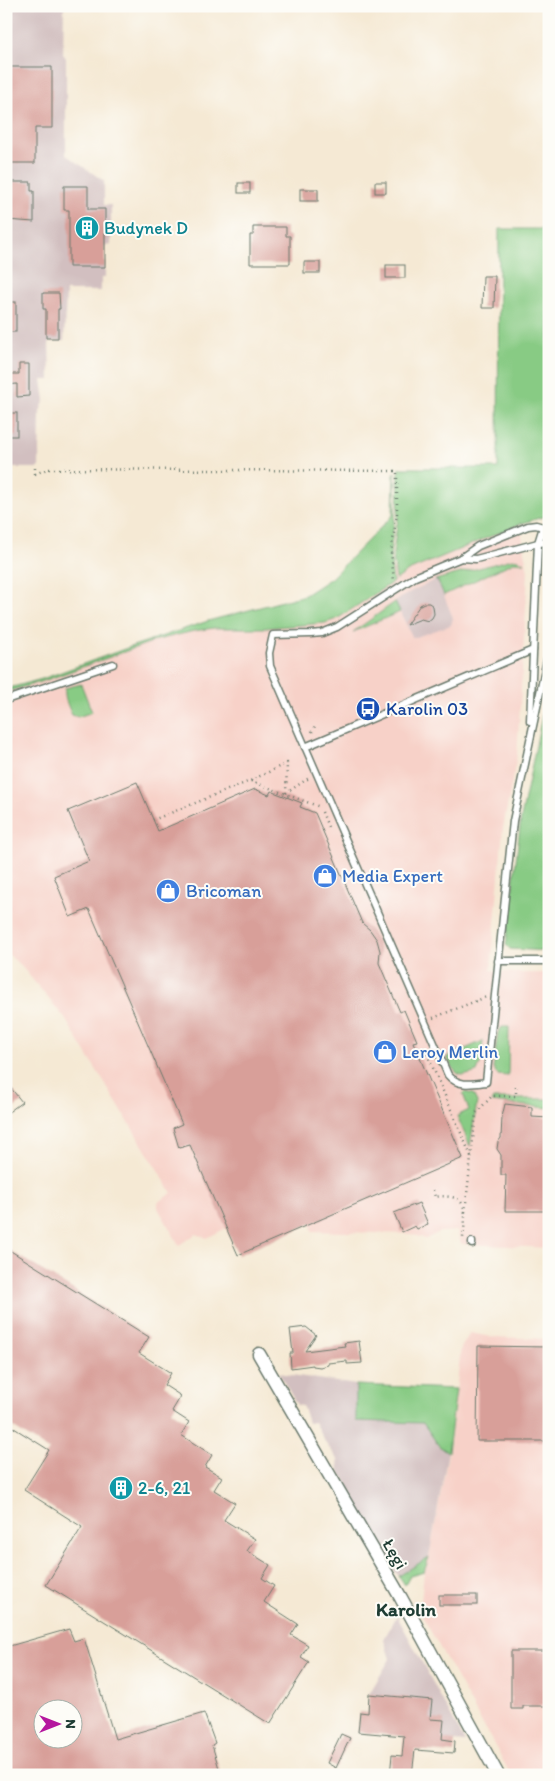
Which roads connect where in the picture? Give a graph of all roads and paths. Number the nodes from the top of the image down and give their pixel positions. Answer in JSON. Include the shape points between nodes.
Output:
{"nodes":[{"id":1,"x":34,"y":468,"type":"dead end"},
{"id":2,"x":546,"y":524,"type":"edge"},
{"id":3,"x":538,"y":542,"type":"junction"},
{"id":4,"x":549,"y":542,"type":"edge"},
{"id":5,"x":461,"y":558,"type":"junction"},
{"id":6,"x":396,"y":588,"type":"junction"},
{"id":7,"x":533,"y":650,"type":"junction"},
{"id":8,"x":549,"y":650,"type":"edge"},
{"id":9,"x":113,"y":664,"type":"dead end"},
{"id":10,"x":6,"y":700,"type":"edge"},
{"id":11,"x":316,"y":724,"type":"dead end"},
{"id":12,"x":312,"y":732,"type":"dead end"},
{"id":13,"x":529,"y":740,"type":"junction"},
{"id":14,"x":305,"y":747,"type":"junction"},
{"id":15,"x":318,"y":775,"type":"junction"},
{"id":16,"x":250,"y":781,"type":"junction"},
{"id":17,"x":286,"y":793,"type":"junction"},
{"id":18,"x":320,"y":807,"type":"dead end"},
{"id":19,"x":153,"y":820,"type":"dead end"},
{"id":20,"x":498,"y":961,"type":"junction"},
{"id":21,"x":549,"y":961,"type":"edge"},
{"id":22,"x":493,"y":1004,"type":"junction"},
{"id":23,"x":430,"y":1019,"type":"dead end"},
{"id":24,"x":516,"y":1083,"type":"dead end"},
{"id":25,"x":432,"y":1190,"type":"dead end"},
{"id":26,"x":465,"y":1212,"type":"junction"},
{"id":27,"x":472,"y":1243,"type":"dead end"},
{"id":28,"x":259,"y":1354,"type":"dead end"},
{"id":29,"x":498,"y":1775,"type":"edge"}],
"edges":[{"from":1,"to":6,"type":"path","via":[[35,475],[48,469],[397,471],[391,552]]},
{"from":2,"to":3,"type":"lane"},
{"from":2,"to":5,"type":"lane","via":[[528,526],[486,542]]},
{"from":3,"to":4,"type":"lane"},
{"from":3,"to":5,"type":"lane","via":[[476,559]]},
{"from":3,"to":7,"type":"lane"},
{"from":5,"to":6,"type":"lane"},
{"from":6,"to":14,"type":"lane","via":[[337,627],[316,633],[273,635],[270,666]]},
{"from":7,"to":13,"type":"lane"},
{"from":7,"to":14,"type":"lane"},
{"from":8,"to":13,"type":"lane"},
{"from":9,"to":10,"type":"lane"},
{"from":11,"to":12,"type":"path"},
{"from":13,"to":20,"type":"lane","via":[[513,821]]},
{"from":14,"to":15,"type":"lane"},
{"from":15,"to":17,"type":"path"},
{"from":15,"to":22,"type":"lane","via":[[451,1079],[464,1084],[486,1082]]},
{"from":16,"to":17,"type":"path"},
{"from":16,"to":17,"type":"path","via":[[287,763]]},
{"from":16,"to":19,"type":"path"},
{"from":17,"to":18,"type":"path"},
{"from":20,"to":21,"type":"lane"},
{"from":20,"to":22,"type":"lane"},
{"from":22,"to":23,"type":"path","via":[[486,997]]},
{"from":24,"to":26,"type":"path","via":[[516,1096],[492,1096],[476,1113]]},
{"from":25,"to":26,"type":"path","via":[[435,1198],[446,1196],[459,1200]]},
{"from":26,"to":27,"type":"path","via":[[463,1241]]},
{"from":28,"to":29,"type":"street","name":"Łęgi"}]}
